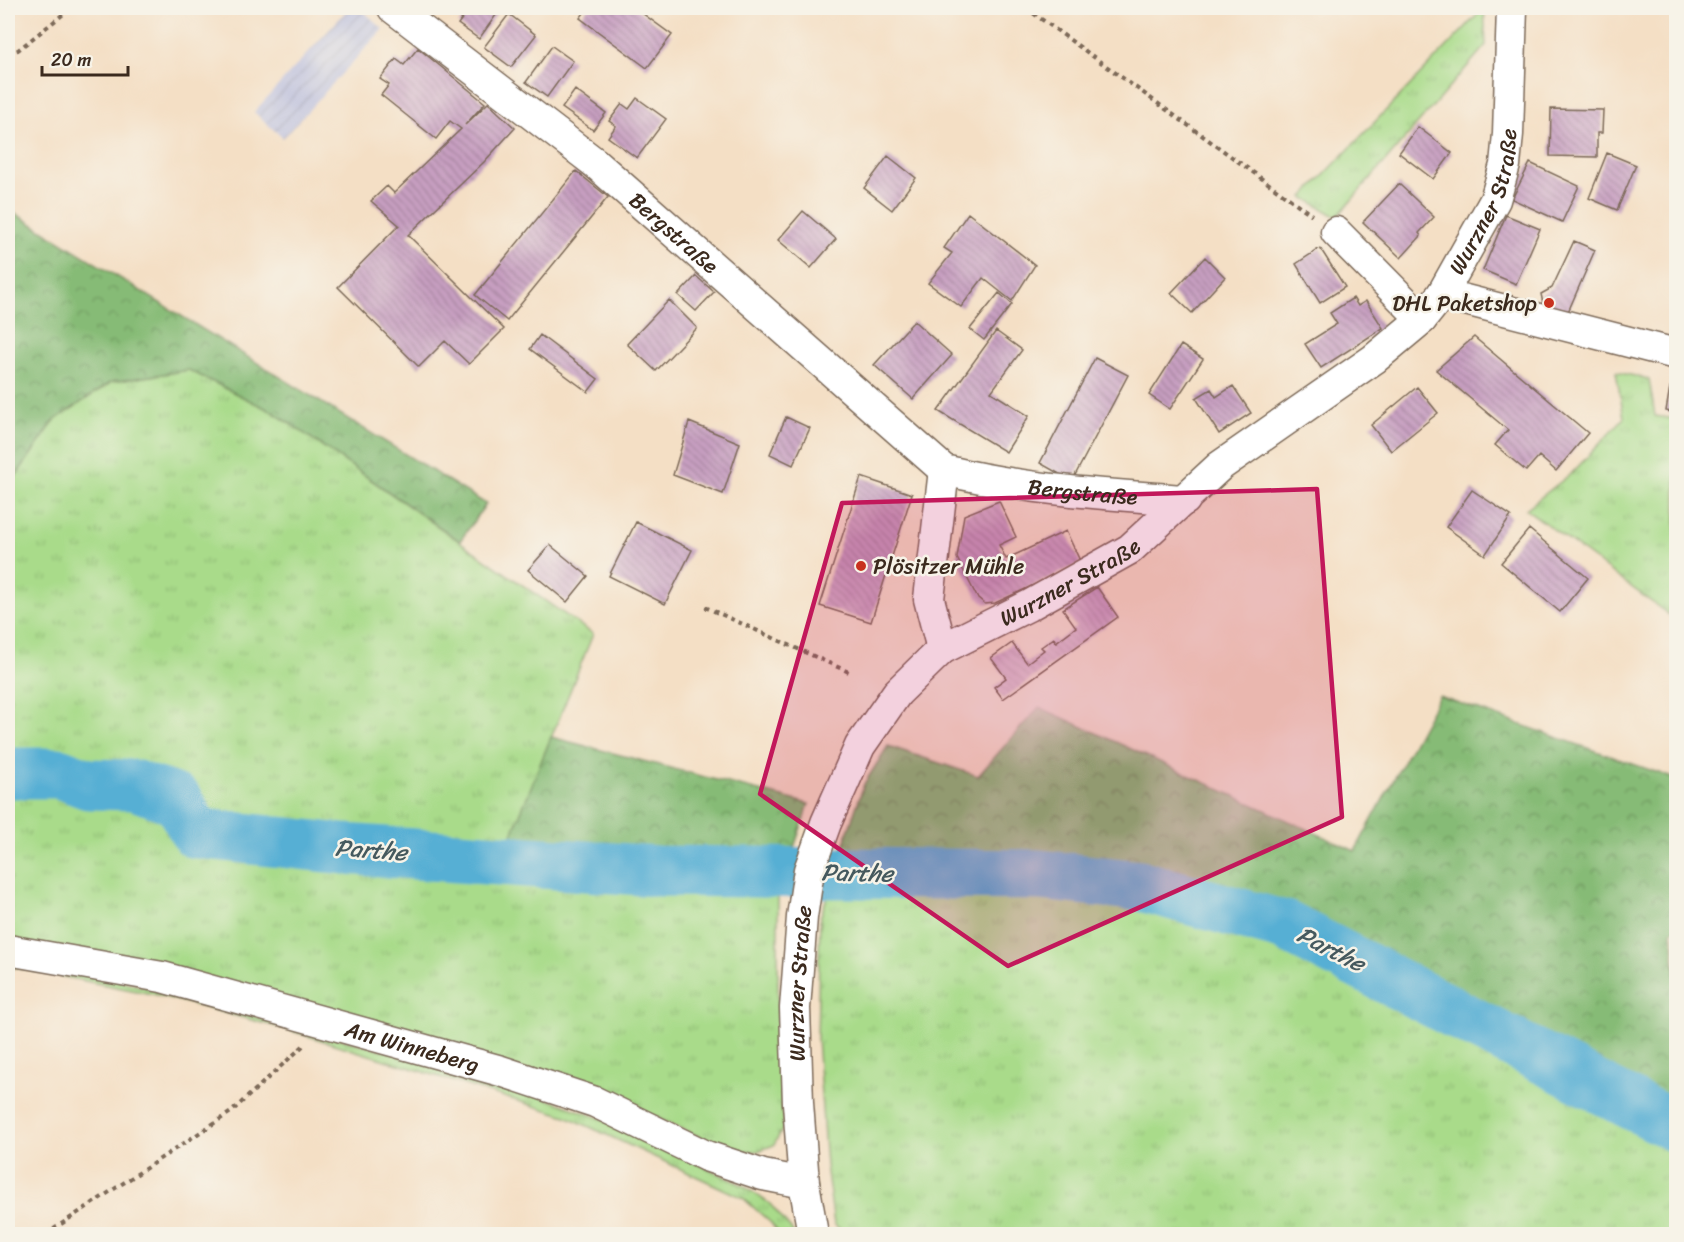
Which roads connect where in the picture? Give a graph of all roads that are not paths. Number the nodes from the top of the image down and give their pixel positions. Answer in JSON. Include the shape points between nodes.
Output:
{"nodes":[{"id":1,"x":393,"y":8,"type":"edge"},
{"id":2,"x":1512,"y":8,"type":"edge"},
{"id":3,"x":1336,"y":232,"type":"road end"},
{"id":4,"x":1442,"y":294,"type":"junction"},
{"id":5,"x":1422,"y":319,"type":"junction"},
{"id":6,"x":1677,"y":354,"type":"edge"},
{"id":7,"x":944,"y":470,"type":"junction"},
{"id":8,"x":1185,"y":500,"type":"junction"},
{"id":9,"x":942,"y":649,"type":"junction"},
{"id":10,"x":8,"y":950,"type":"edge"},
{"id":11,"x":804,"y":1182,"type":"junction"},
{"id":12,"x":813,"y":1234,"type":"edge"}],
"edges":[{"from":1,"to":7,"type":"street","name":"Bergstraße","via":[[594,162]]},
{"from":2,"to":4,"type":"street","name":"Wurzner Straße","via":[[1504,165],[1494,200]]},
{"from":3,"to":5,"type":"street"},
{"from":4,"to":5,"type":"street","name":"Wurzner Straße"},
{"from":4,"to":6,"type":"street"},
{"from":5,"to":8,"type":"street","name":"Wurzner Straße","via":[[1374,359],[1220,466]]},
{"from":7,"to":8,"type":"street","name":"Bergstraße","via":[[999,484],[1063,492]]},
{"from":7,"to":9,"type":"street","via":[[929,599]]},
{"from":8,"to":9,"type":"street","name":"Wurzner Straße","via":[[1130,549]]},
{"from":9,"to":11,"type":"street","name":"Wurzner Straße","via":[[897,693],[860,746],[809,870],[795,1008]]},
{"from":10,"to":11,"type":"street","name":"Am Winneberg","via":[[162,977],[330,1021],[595,1102],[706,1156],[763,1175]]},
{"from":11,"to":12,"type":"street","name":"Wurzner Straße"}]}
